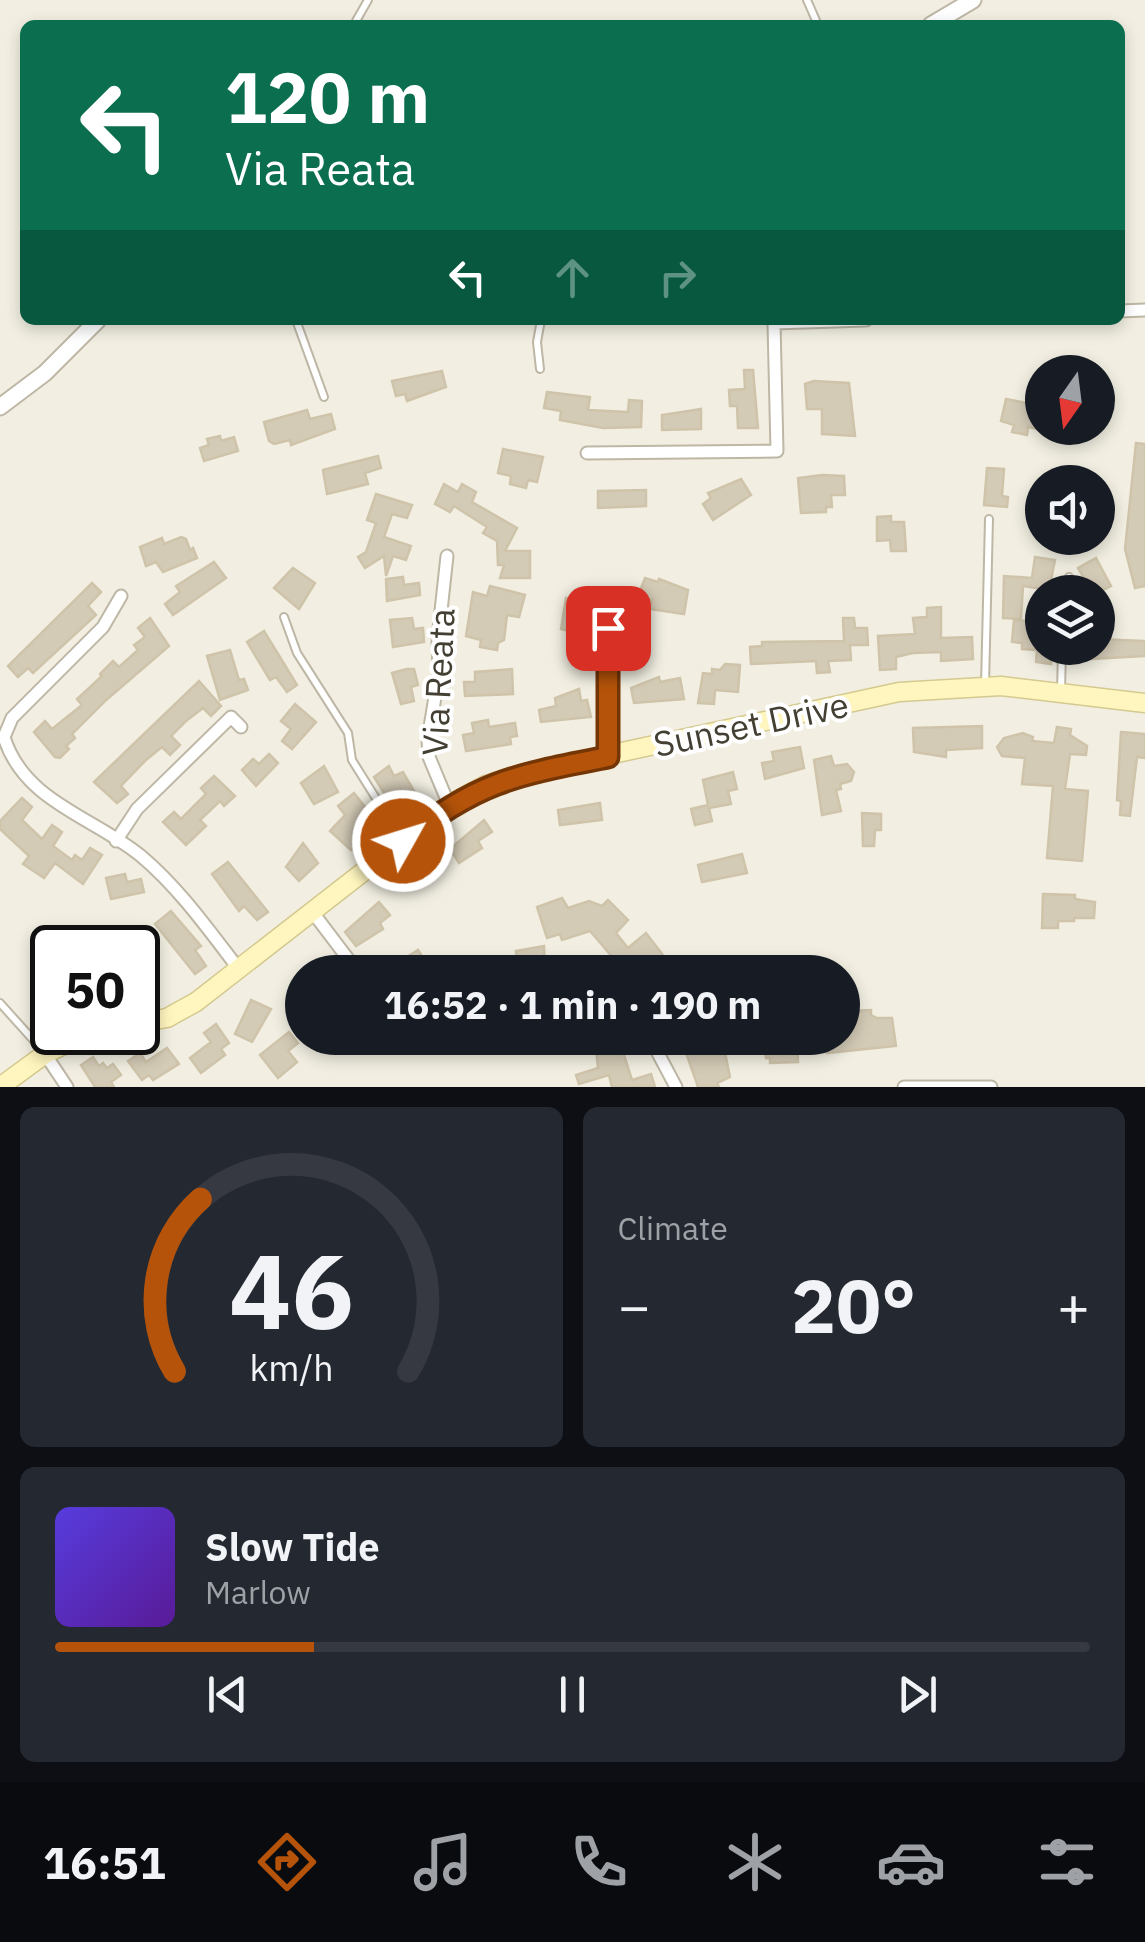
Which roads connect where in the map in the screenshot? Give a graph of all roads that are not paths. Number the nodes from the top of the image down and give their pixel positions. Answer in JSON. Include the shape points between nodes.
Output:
{"nodes":[{"id":1,"x":973,"y":0,"type":"edge"},
{"id":2,"x":939,"y":20,"type":"edge"},
{"id":3,"x":93,"y":325,"type":"edge"},
{"id":4,"x":298,"y":325,"type":"edge"},
{"id":5,"x":540,"y":325,"type":"edge"},
{"id":6,"x":774,"y":325,"type":"edge"},
{"id":7,"x":540,"y":368,"type":"dead end"},
{"id":8,"x":324,"y":397,"type":"dead end"},
{"id":9,"x":0,"y":407,"type":"edge"},
{"id":10,"x":587,"y":453,"type":"dead end"},
{"id":11,"x":989,"y":520,"type":"dead end"},
{"id":12,"x":447,"y":556,"type":"dead end"},
{"id":13,"x":121,"y":596,"type":"dead end"},
{"id":14,"x":284,"y":617,"type":"dead end"},
{"id":15,"x":608,"y":628,"type":"dead end"},
{"id":16,"x":1062,"y":665,"type":"edge"},
{"id":17,"x":985,"y":686,"type":"junction"},
{"id":18,"x":1061,"y":694,"type":"junction"},
{"id":19,"x":1145,"y":703,"type":"edge"},
{"id":20,"x":241,"y":727,"type":"dead end"},
{"id":21,"x":608,"y":757,"type":"junction"},
{"id":22,"x":448,"y":805,"type":"junction"},
{"id":23,"x":116,"y":840,"type":"junction"},
{"id":24,"x":403,"y":841,"type":"junction"},
{"id":25,"x":311,"y":910,"type":"junction"},
{"id":26,"x":345,"y":955,"type":"edge"},
{"id":27,"x":238,"y":968,"type":"junction"},
{"id":28,"x":0,"y":1003,"type":"edge"},
{"id":29,"x":160,"y":1019,"type":"edge"},
{"id":30,"x":30,"y":1036,"type":"edge"},
{"id":31,"x":45,"y":1055,"type":"edge"},
{"id":32,"x":47,"y":1055,"type":"edge"},
{"id":33,"x":659,"y":1055,"type":"edge"},
{"id":34,"x":0,"y":1087,"type":"edge"},
{"id":35,"x":67,"y":1087,"type":"edge"},
{"id":36,"x":676,"y":1087,"type":"edge"},
{"id":37,"x":904,"y":1087,"type":"edge"},
{"id":38,"x":991,"y":1087,"type":"edge"}],
"edges":[{"from":1,"to":2,"type":"street"},
{"from":3,"to":9,"type":"street"},
{"from":4,"to":8,"type":"lane"},
{"from":5,"to":7,"type":"lane"},
{"from":6,"to":10,"type":"street","via":[[777,451]]},
{"from":11,"to":17,"type":"lane"},
{"from":12,"to":22,"type":"street","name":"Via Reata","via":[[428,739]]},
{"from":13,"to":23,"type":"street","via":[[104,627],[12,718],[4,736],[10,757],[58,807]]},
{"from":14,"to":24,"type":"lane","via":[[297,653],[348,733],[352,760]]},
{"from":15,"to":21,"type":"street"},
{"from":16,"to":18,"type":"lane"},
{"from":17,"to":18,"type":"main road","name":"Sunset Drive"},
{"from":17,"to":21,"type":"main road","name":"Sunset Drive","via":[[899,692]]},
{"from":18,"to":19,"type":"main road","name":"Sunset Drive"},
{"from":20,"to":23,"type":"street","via":[[231,717],[137,809]]},
{"from":21,"to":22,"type":"main road","name":"Sunset Drive","via":[[525,773]]},
{"from":22,"to":24,"type":"main road","name":"Sunset Drive"},
{"from":23,"to":27,"type":"street","via":[[172,884]]},
{"from":24,"to":25,"type":"main road","name":"Sunset Drive"},
{"from":25,"to":26,"type":"street"},
{"from":25,"to":27,"type":"main road","name":"Sunset Drive"},
{"from":27,"to":29,"type":"main road","name":"Sunset Drive"},
{"from":28,"to":30,"type":"lane"},
{"from":31,"to":34,"type":"main road"},
{"from":32,"to":35,"type":"street"},
{"from":33,"to":36,"type":"street"},
{"from":37,"to":38,"type":"street"}]}
